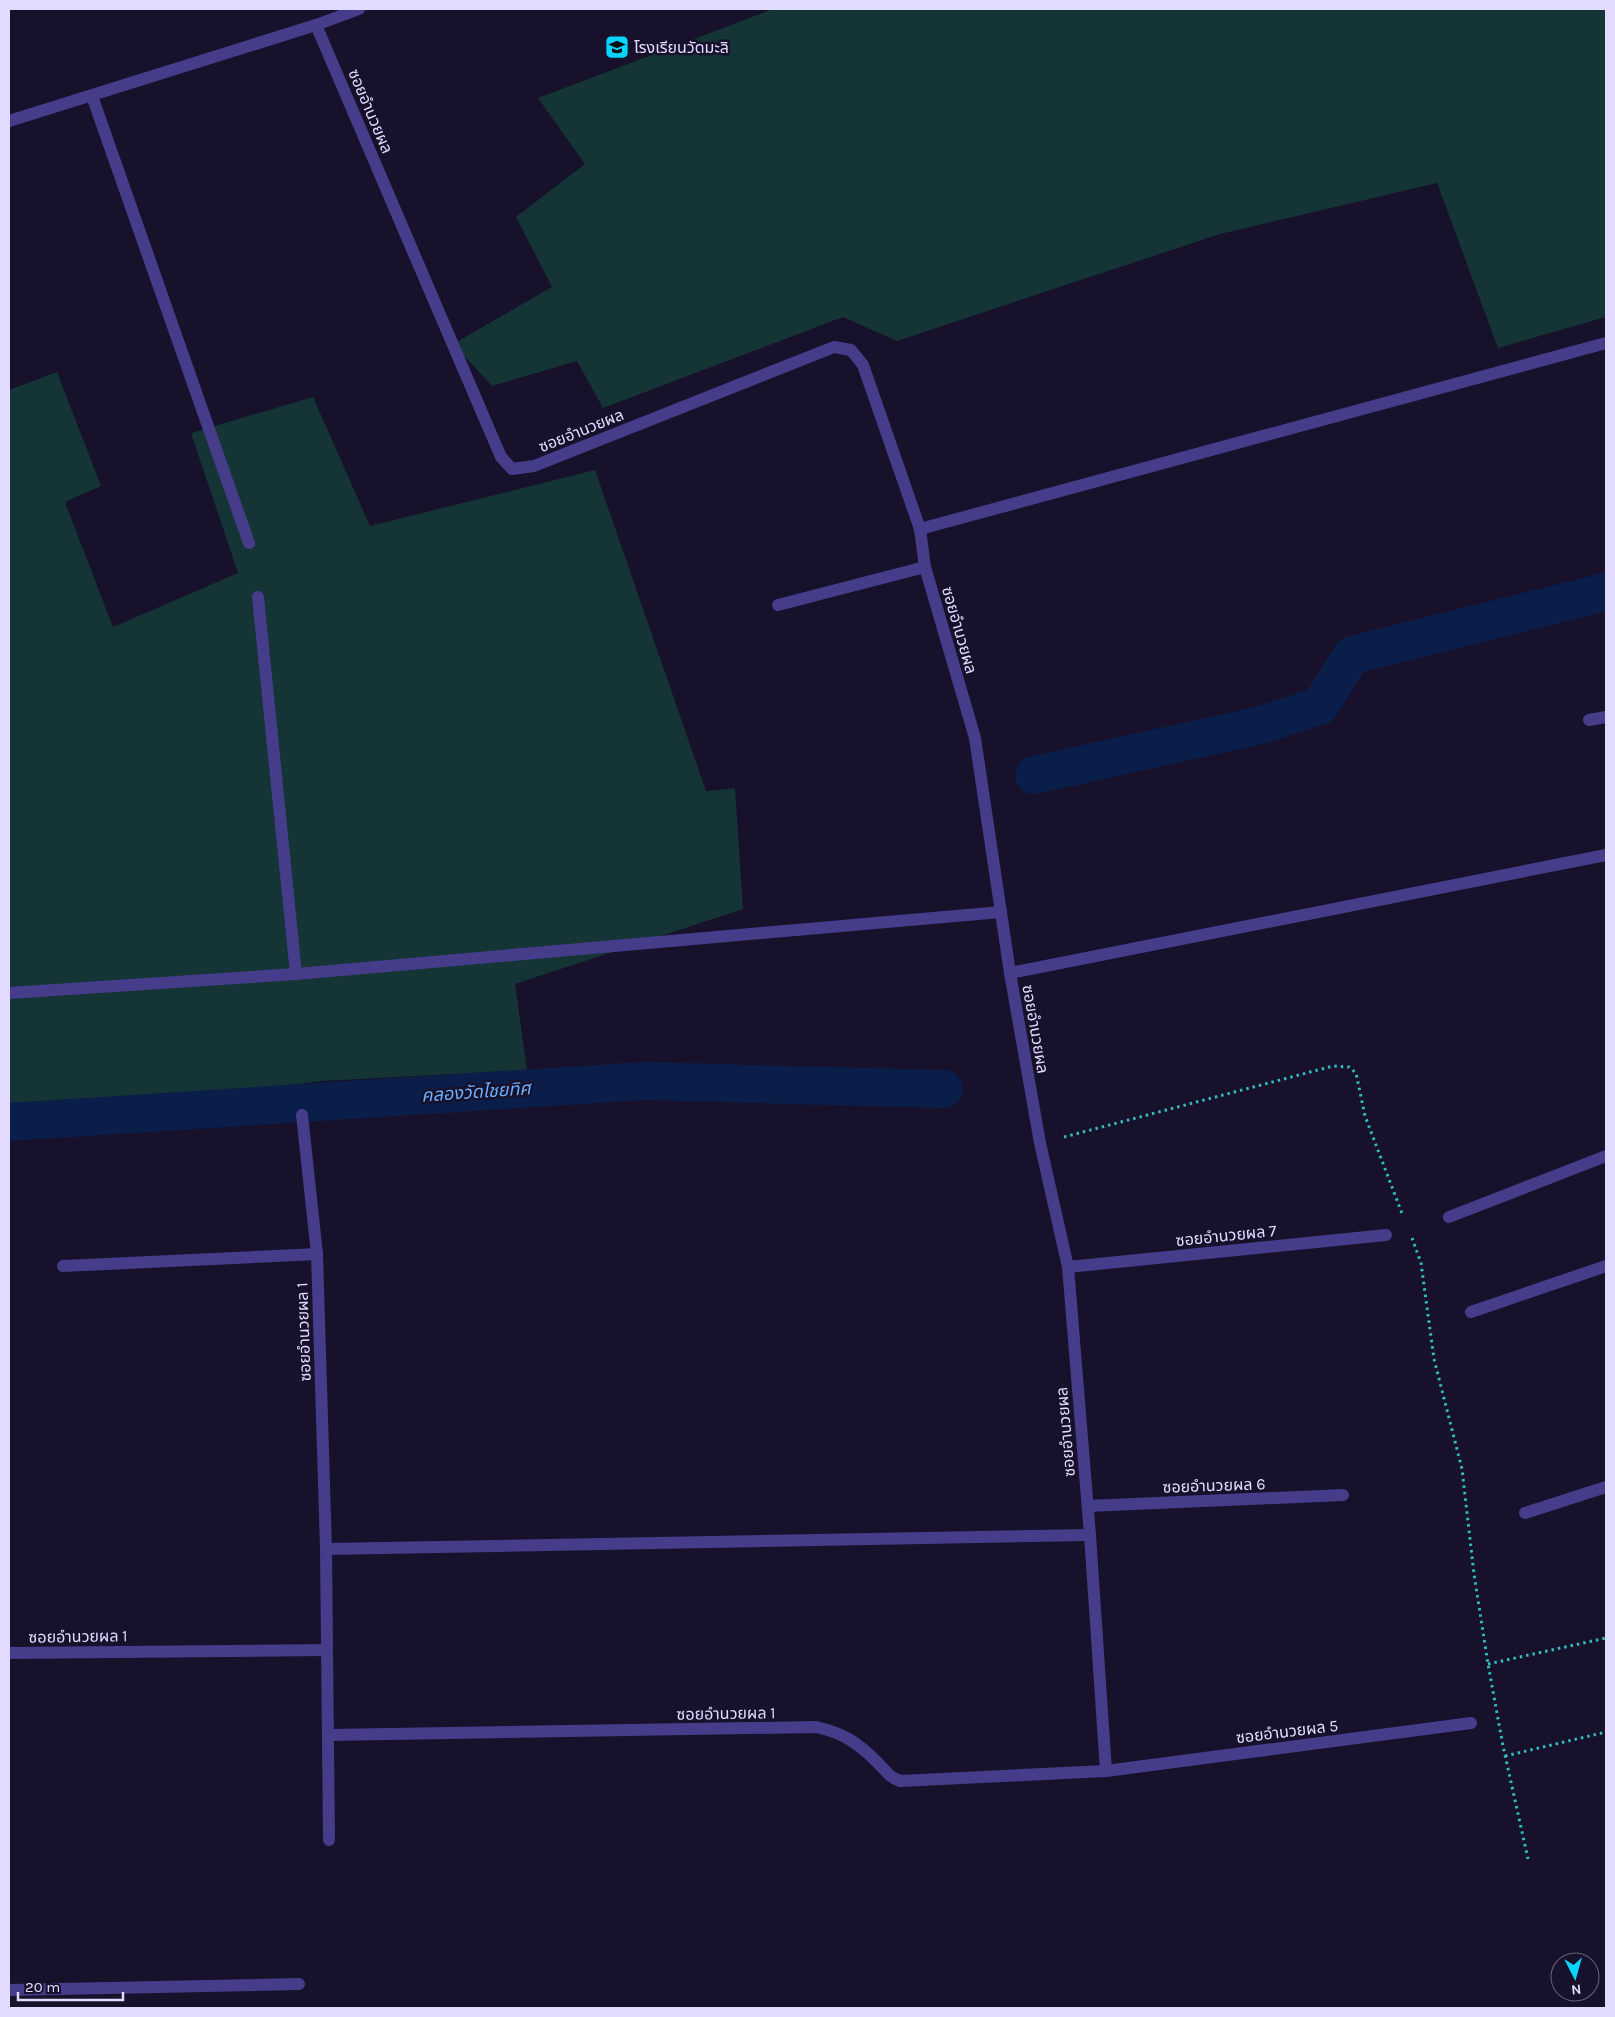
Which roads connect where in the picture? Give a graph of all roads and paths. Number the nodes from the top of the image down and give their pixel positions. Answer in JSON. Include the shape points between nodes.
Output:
{"nodes":[{"id":1,"x":359,"y":9,"type":"edge"},
{"id":2,"x":316,"y":25,"type":"junction"},
{"id":3,"x":92,"y":96,"type":"junction"},
{"id":4,"x":9,"y":121,"type":"edge"},
{"id":5,"x":1606,"y":343,"type":"edge"},
{"id":6,"x":920,"y":529,"type":"junction"},
{"id":7,"x":250,"y":543,"type":"dead end"},
{"id":8,"x":925,"y":567,"type":"junction"},
{"id":9,"x":258,"y":597,"type":"dead end"},
{"id":10,"x":778,"y":605,"type":"dead end"},
{"id":11,"x":1606,"y":717,"type":"edge"},
{"id":12,"x":1589,"y":720,"type":"dead end"},
{"id":13,"x":1606,"y":855,"type":"edge"},
{"id":14,"x":1001,"y":912,"type":"junction"},
{"id":15,"x":1010,"y":972,"type":"junction"},
{"id":16,"x":296,"y":974,"type":"junction"},
{"id":17,"x":9,"y":993,"type":"edge"},
{"id":18,"x":302,"y":1115,"type":"dead end"},
{"id":19,"x":1040,"y":1143,"type":"junction"},
{"id":20,"x":1606,"y":1156,"type":"edge"},
{"id":21,"x":1404,"y":1217,"type":"dead end"},
{"id":22,"x":1449,"y":1217,"type":"dead end"},
{"id":23,"x":1386,"y":1234,"type":"dead end"},
{"id":24,"x":1410,"y":1236,"type":"dead end"},
{"id":25,"x":317,"y":1254,"type":"junction"},
{"id":26,"x":63,"y":1266,"type":"dead end"},
{"id":27,"x":1606,"y":1266,"type":"edge"},
{"id":28,"x":1068,"y":1267,"type":"junction"},
{"id":29,"x":1471,"y":1312,"type":"dead end"},
{"id":30,"x":1606,"y":1487,"type":"edge"},
{"id":31,"x":1343,"y":1496,"type":"dead end"},
{"id":32,"x":1088,"y":1506,"type":"junction"},
{"id":33,"x":1525,"y":1513,"type":"dead end"},
{"id":34,"x":1090,"y":1535,"type":"junction"},
{"id":35,"x":326,"y":1549,"type":"junction"},
{"id":36,"x":1606,"y":1638,"type":"edge"},
{"id":37,"x":327,"y":1650,"type":"junction"},
{"id":38,"x":9,"y":1653,"type":"edge"},
{"id":39,"x":1488,"y":1664,"type":"junction"},
{"id":40,"x":1471,"y":1723,"type":"dead end"},
{"id":41,"x":1606,"y":1732,"type":"edge"},
{"id":42,"x":328,"y":1735,"type":"junction"},
{"id":43,"x":1506,"y":1756,"type":"junction"},
{"id":44,"x":1106,"y":1771,"type":"junction"},
{"id":45,"x":329,"y":1840,"type":"dead end"},
{"id":46,"x":1528,"y":1859,"type":"dead end"},
{"id":47,"x":299,"y":1984,"type":"dead end"},
{"id":48,"x":9,"y":1990,"type":"edge"}],
"edges":[{"from":1,"to":2,"type":"street"},
{"from":2,"to":3,"type":"street"},
{"from":2,"to":6,"type":"street","name":"ซอยอำนวยผล","via":[[501,457],[512,469],[534,466],[834,347],[851,350],[863,365]]},
{"from":3,"to":4,"type":"street"},
{"from":3,"to":7,"type":"street"},
{"from":5,"to":6,"type":"street"},
{"from":6,"to":8,"type":"street","name":"ซอยอำนวยผล"},
{"from":8,"to":10,"type":"street"},
{"from":8,"to":14,"type":"street","name":"ซอยอำนวยผล","via":[[975,738]]},
{"from":9,"to":16,"type":"street"},
{"from":11,"to":12,"type":"street"},
{"from":13,"to":15,"type":"street"},
{"from":14,"to":15,"type":"street","name":"ซอยอำนวยผล"},
{"from":14,"to":16,"type":"street"},
{"from":15,"to":19,"type":"street","name":"ซอยอำนวยผล"},
{"from":16,"to":17,"type":"street"},
{"from":18,"to":25,"type":"street","name":"ซอยอำนวยผล 1"},
{"from":19,"to":21,"type":"path","via":[[1333,1066],[1349,1067],[1356,1073],[1365,1116]]},
{"from":19,"to":28,"type":"street","name":"ซอยอำนวยผล"},
{"from":20,"to":22,"type":"street"},
{"from":23,"to":28,"type":"street","name":"ซอยอำนวยผล 7"},
{"from":24,"to":39,"type":"path","via":[[1421,1263],[1434,1359],[1462,1469]]},
{"from":25,"to":26,"type":"street"},
{"from":25,"to":35,"type":"street","name":"ซอยอำนวยผล 1"},
{"from":27,"to":29,"type":"street"},
{"from":28,"to":32,"type":"street","name":"ซอยอำนวยผล"},
{"from":30,"to":33,"type":"street"},
{"from":31,"to":32,"type":"street","name":"ซอยอำนวยผล 6"},
{"from":32,"to":34,"type":"street","name":"ซอยอำนวยผล"},
{"from":34,"to":35,"type":"street"},
{"from":34,"to":44,"type":"street","name":"ซอยอำนวยผล"},
{"from":35,"to":37,"type":"street","name":"ซอยอำนวยผล 1"},
{"from":36,"to":39,"type":"path"},
{"from":37,"to":38,"type":"street","name":"ซอยอำนวยผล 1"},
{"from":37,"to":42,"type":"street","name":"ซอยอำนวยผล 1"},
{"from":39,"to":43,"type":"path"},
{"from":40,"to":44,"type":"street","name":"ซอยอำนวยผล 5"},
{"from":41,"to":43,"type":"path"},
{"from":42,"to":44,"type":"street","name":"ซอยอำนวยผล 1","via":[[816,1728],[852,1739],[890,1778],[900,1781]]},
{"from":42,"to":45,"type":"street","name":"ซอยอำนวยผล 1"},
{"from":43,"to":46,"type":"path"},
{"from":47,"to":48,"type":"street"}]}
